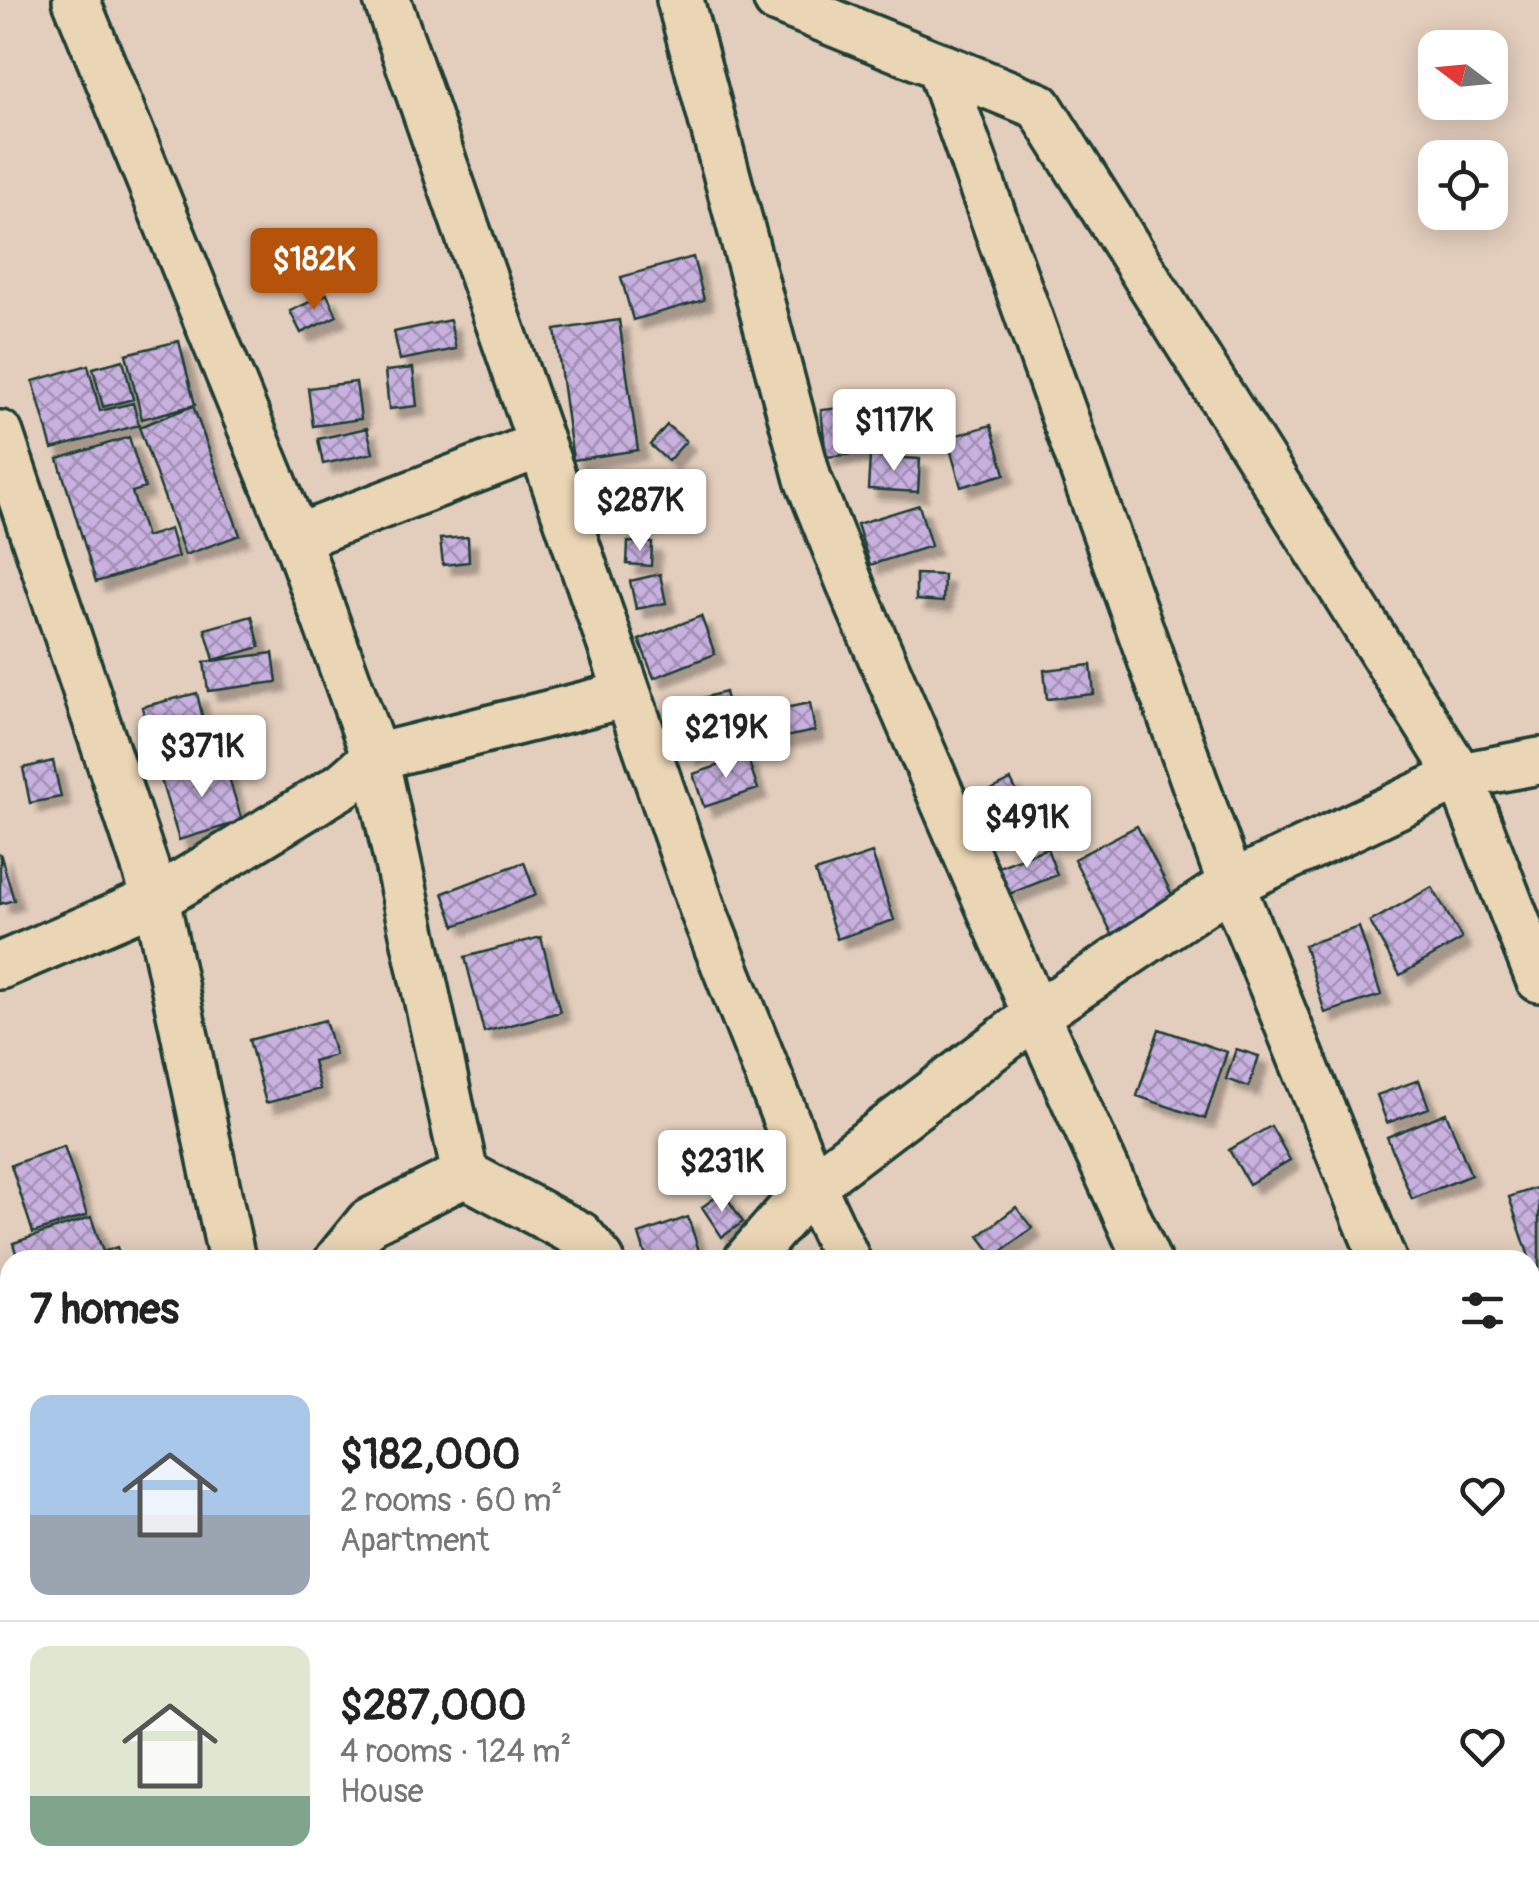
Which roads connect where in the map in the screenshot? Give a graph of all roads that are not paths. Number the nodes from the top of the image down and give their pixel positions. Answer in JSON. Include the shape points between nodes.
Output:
{"nodes":[{"id":1,"x":76,"y":0,"type":"edge"},
{"id":2,"x":386,"y":0,"type":"edge"},
{"id":3,"x":680,"y":0,"type":"edge"},
{"id":4,"x":777,"y":0,"type":"edge"},
{"id":5,"x":938,"y":65,"type":"junction"},
{"id":6,"x":0,"y":434,"type":"edge"},
{"id":7,"x":540,"y":445,"type":"junction"},
{"id":8,"x":296,"y":538,"type":"junction"},
{"id":9,"x":628,"y":694,"type":"junction"},
{"id":10,"x":375,"y":757,"type":"junction"},
{"id":11,"x":1539,"y":761,"type":"edge"},
{"id":12,"x":1460,"y":776,"type":"junction"},
{"id":13,"x":1231,"y":884,"type":"junction"},
{"id":14,"x":156,"y":899,"type":"junction"},
{"id":15,"x":0,"y":966,"type":"edge"},
{"id":16,"x":1539,"y":979,"type":"edge"},
{"id":17,"x":1036,"y":1015,"type":"junction"},
{"id":18,"x":465,"y":1174,"type":"junction"},
{"id":19,"x":812,"y":1185,"type":"junction"},
{"id":20,"x":230,"y":1250,"type":"edge"},
{"id":21,"x":346,"y":1250,"type":"edge"},
{"id":22,"x":593,"y":1250,"type":"edge"},
{"id":23,"x":756,"y":1250,"type":"edge"},
{"id":24,"x":842,"y":1250,"type":"edge"},
{"id":25,"x":1142,"y":1250,"type":"edge"},
{"id":26,"x":1379,"y":1250,"type":"edge"}],
"edges":[{"from":1,"to":8,"type":"street"},
{"from":2,"to":7,"type":"street"},
{"from":3,"to":17,"type":"street","via":[[808,479]]},
{"from":4,"to":5,"type":"street"},
{"from":5,"to":12,"type":"street","via":[[1039,106]]},
{"from":5,"to":13,"type":"street"},
{"from":6,"to":14,"type":"street"},
{"from":7,"to":8,"type":"street"},
{"from":7,"to":9,"type":"street"},
{"from":8,"to":10,"type":"street"},
{"from":9,"to":10,"type":"street"},
{"from":9,"to":19,"type":"street","via":[[704,913]]},
{"from":10,"to":14,"type":"street","via":[[342,785]]},
{"from":10,"to":18,"type":"street"},
{"from":11,"to":12,"type":"street"},
{"from":12,"to":13,"type":"street"},
{"from":12,"to":16,"type":"street"},
{"from":13,"to":17,"type":"street"},
{"from":13,"to":26,"type":"street"},
{"from":14,"to":15,"type":"street"},
{"from":14,"to":20,"type":"street"},
{"from":17,"to":19,"type":"street"},
{"from":17,"to":25,"type":"street"},
{"from":18,"to":21,"type":"street","via":[[369,1222]]},
{"from":18,"to":22,"type":"street","via":[[580,1235]]},
{"from":19,"to":23,"type":"street"},
{"from":19,"to":24,"type":"street"}]}
